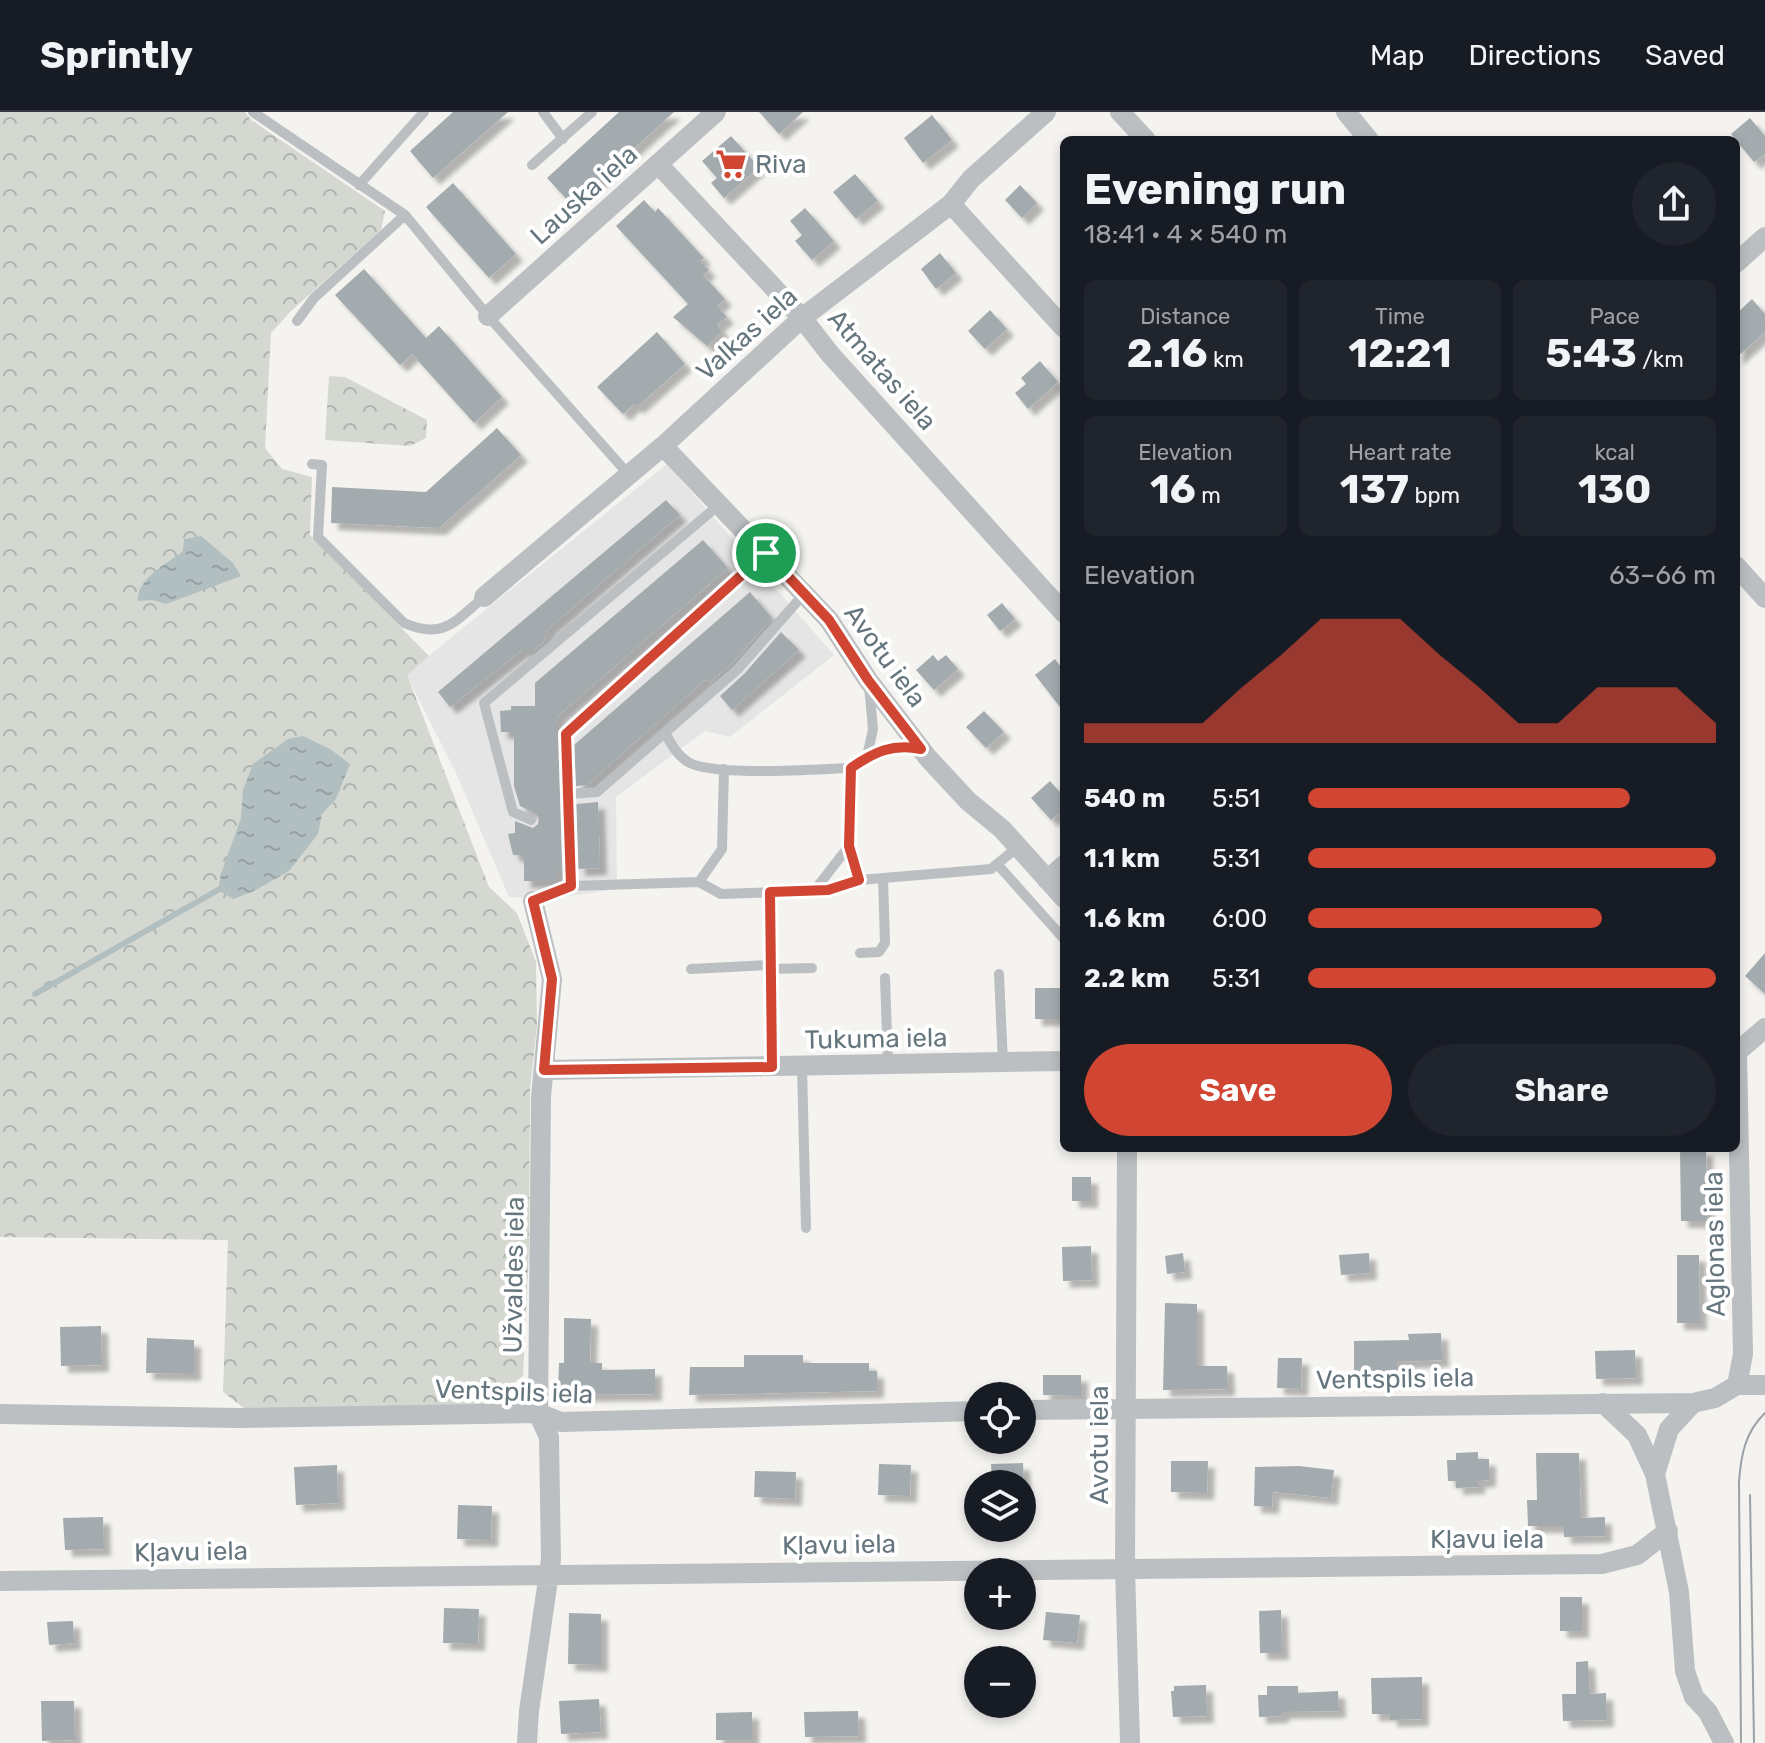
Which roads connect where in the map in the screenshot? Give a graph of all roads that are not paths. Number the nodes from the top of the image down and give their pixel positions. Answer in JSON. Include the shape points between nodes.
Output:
{"nodes":[{"id":1,"x":253,"y":112,"type":"edge"},
{"id":2,"x":424,"y":112,"type":"edge"},
{"id":3,"x":543,"y":112,"type":"edge"},
{"id":4,"x":592,"y":112,"type":"edge"},
{"id":5,"x":716,"y":112,"type":"edge"},
{"id":6,"x":1046,"y":112,"type":"edge"},
{"id":7,"x":1120,"y":112,"type":"edge"},
{"id":8,"x":1346,"y":112,"type":"edge"},
{"id":9,"x":1142,"y":136,"type":"edge"},
{"id":10,"x":1366,"y":136,"type":"edge"},
{"id":11,"x":563,"y":139,"type":"junction"},
{"id":12,"x":658,"y":164,"type":"junction"},
{"id":13,"x":532,"y":165,"type":"dead end"},
{"id":14,"x":359,"y":185,"type":"junction"},
{"id":15,"x":951,"y":204,"type":"junction"},
{"id":16,"x":405,"y":215,"type":"junction"},
{"id":17,"x":1765,"y":237,"type":"edge"},
{"id":18,"x":1740,"y":259,"type":"edge"},
{"id":19,"x":488,"y":316,"type":"junction"},
{"id":20,"x":802,"y":318,"type":"junction"},
{"id":21,"x":297,"y":321,"type":"dead end"},
{"id":22,"x":1060,"y":324,"type":"edge"},
{"id":23,"x":663,"y":446,"type":"junction"},
{"id":24,"x":312,"y":464,"type":"dead end"},
{"id":25,"x":629,"y":475,"type":"junction"},
{"id":26,"x":720,"y":504,"type":"junction"},
{"id":27,"x":766,"y":553,"type":"junction"},
{"id":28,"x":1740,"y":570,"type":"edge"},
{"id":29,"x":803,"y":595,"type":"junction"},
{"id":30,"x":484,"y":597,"type":"joint"},
{"id":31,"x":1765,"y":598,"type":"edge"},
{"id":32,"x":1060,"y":609,"type":"edge"},
{"id":33,"x":868,"y":680,"type":"junction"},
{"id":34,"x":665,"y":733,"type":"junction"},
{"id":35,"x":921,"y":749,"type":"junction"},
{"id":36,"x":867,"y":757,"type":"junction"},
{"id":37,"x":851,"y":768,"type":"junction"},
{"id":38,"x":724,"y":769,"type":"junction"},
{"id":39,"x":569,"y":794,"type":"junction"},
{"id":40,"x":531,"y":820,"type":"dead end"},
{"id":41,"x":849,"y":846,"type":"junction"},
{"id":42,"x":1018,"y":847,"type":"junction"},
{"id":43,"x":998,"y":865,"type":"junction"},
{"id":44,"x":1060,"y":869,"type":"edge"},
{"id":45,"x":883,"y":878,"type":"junction"},
{"id":46,"x":859,"y":880,"type":"junction"},
{"id":47,"x":1047,"y":880,"type":"junction"},
{"id":48,"x":699,"y":882,"type":"junction"},
{"id":49,"x":571,"y":886,"type":"junction"},
{"id":50,"x":814,"y":891,"type":"junction"},
{"id":51,"x":770,"y":892,"type":"junction"},
{"id":52,"x":1060,"y":894,"type":"edge"},
{"id":53,"x":533,"y":901,"type":"joint"},
{"id":54,"x":1060,"y":935,"type":"edge"},
{"id":55,"x":860,"y":953,"type":"dead end"},
{"id":56,"x":770,"y":967,"type":"junction"},
{"id":57,"x":812,"y":968,"type":"dead end"},
{"id":58,"x":691,"y":969,"type":"dead end"},
{"id":59,"x":999,"y":974,"type":"dead end"},
{"id":60,"x":885,"y":978,"type":"dead end"},
{"id":61,"x":1765,"y":1028,"type":"edge"},
{"id":62,"x":1740,"y":1050,"type":"edge"},
{"id":63,"x":1060,"y":1061,"type":"edge"},
{"id":64,"x":1003,"y":1063,"type":"junction"},
{"id":65,"x":888,"y":1065,"type":"junction"},
{"id":66,"x":772,"y":1067,"type":"junction"},
{"id":67,"x":802,"y":1067,"type":"junction"},
{"id":68,"x":544,"y":1070,"type":"junction"},
{"id":69,"x":1127,"y":1152,"type":"edge"},
{"id":70,"x":1738,"y":1152,"type":"edge"},
{"id":71,"x":806,"y":1228,"type":"dead end"},
{"id":72,"x":1737,"y":1385,"type":"junction"},
{"id":73,"x":1765,"y":1385,"type":"edge"},
{"id":74,"x":1603,"y":1403,"type":"junction"},
{"id":75,"x":1693,"y":1403,"type":"junction"},
{"id":76,"x":1125,"y":1408,"type":"junction"},
{"id":77,"x":1036,"y":1410,"type":"edge"},
{"id":78,"x":964,"y":1411,"type":"edge"},
{"id":79,"x":538,"y":1413,"type":"junction"},
{"id":80,"x":0,"y":1414,"type":"edge"},
{"id":81,"x":1655,"y":1474,"type":"junction"},
{"id":82,"x":1668,"y":1531,"type":"junction"},
{"id":83,"x":1125,"y":1568,"type":"junction"},
{"id":84,"x":547,"y":1574,"type":"junction"},
{"id":85,"x":0,"y":1581,"type":"edge"},
{"id":86,"x":527,"y":1743,"type":"edge"},
{"id":87,"x":1130,"y":1743,"type":"edge"},
{"id":88,"x":1724,"y":1743,"type":"edge"}],
"edges":[{"from":1,"to":14,"type":"lane"},
{"from":2,"to":14,"type":"lane"},
{"from":3,"to":11,"type":"lane"},
{"from":4,"to":11,"type":"lane"},
{"from":5,"to":12,"type":"street","name":"Lauska iela"},
{"from":6,"to":15,"type":"street","name":"Valkas iela","via":[[971,179]]},
{"from":7,"to":9,"type":"street"},
{"from":8,"to":10,"type":"street"},
{"from":11,"to":13,"type":"lane"},
{"from":12,"to":19,"type":"street","name":"Lauska iela"},
{"from":12,"to":20,"type":"street","name":"Atmatas iela"},
{"from":14,"to":16,"type":"lane"},
{"from":15,"to":20,"type":"street","name":"Valkas iela"},
{"from":15,"to":22,"type":"street"},
{"from":16,"to":19,"type":"lane"},
{"from":16,"to":21,"type":"lane","via":[[314,298]]},
{"from":17,"to":18,"type":"street"},
{"from":19,"to":25,"type":"lane"},
{"from":20,"to":23,"type":"street","name":"Valkas iela"},
{"from":20,"to":32,"type":"street","name":"Atmatas iela"},
{"from":23,"to":25,"type":"street","name":"Valkas iela"},
{"from":23,"to":26,"type":"street","name":"Avotu iela"},
{"from":24,"to":30,"type":"lane","via":[[322,465],[318,537],[404,623],[421,630],[446,629]]},
{"from":25,"to":30,"type":"street","name":"Valkas iela"},
{"from":26,"to":27,"type":"street","name":"Avotu iela"},
{"from":26,"to":40,"type":"lane","via":[[484,703],[513,812]]},
{"from":27,"to":29,"type":"street","name":"Avotu iela"},
{"from":27,"to":39,"type":"lane","via":[[566,734]]},
{"from":28,"to":31,"type":"street"},
{"from":29,"to":33,"type":"street","name":"Avotu iela","via":[[829,620]]},
{"from":29,"to":34,"type":"lane","via":[[738,669]]},
{"from":33,"to":35,"type":"street","name":"Avotu iela"},
{"from":33,"to":36,"type":"lane","via":[[873,729]]},
{"from":34,"to":38,"type":"lane","via":[[691,764]]},
{"from":34,"to":39,"type":"lane","via":[[597,792]]},
{"from":35,"to":36,"type":"lane","via":[[890,747]]},
{"from":35,"to":42,"type":"street","name":"Avotu iela"},
{"from":36,"to":37,"type":"lane"},
{"from":37,"to":38,"type":"lane"},
{"from":37,"to":41,"type":"lane"},
{"from":38,"to":48,"type":"lane","via":[[722,849]]},
{"from":39,"to":49,"type":"lane"},
{"from":41,"to":46,"type":"lane"},
{"from":41,"to":50,"type":"lane"},
{"from":42,"to":43,"type":"lane"},
{"from":42,"to":47,"type":"street","name":"Avotu iela"},
{"from":43,"to":45,"type":"lane"},
{"from":43,"to":54,"type":"lane"},
{"from":44,"to":47,"type":"street"},
{"from":45,"to":46,"type":"lane"},
{"from":45,"to":55,"type":"lane","via":[[885,943],[879,952]]},
{"from":46,"to":50,"type":"lane"},
{"from":47,"to":52,"type":"street","name":"Avotu iela"},
{"from":48,"to":49,"type":"lane"},
{"from":48,"to":51,"type":"lane","via":[[721,894]]},
{"from":49,"to":53,"type":"lane"},
{"from":50,"to":51,"type":"lane"},
{"from":51,"to":56,"type":"lane"},
{"from":53,"to":68,"type":"street","name":"Užvaldes iela","via":[[552,979]]},
{"from":56,"to":57,"type":"lane"},
{"from":56,"to":58,"type":"lane"},
{"from":56,"to":66,"type":"lane"},
{"from":59,"to":64,"type":"lane"},
{"from":60,"to":65,"type":"lane"},
{"from":61,"to":62,"type":"street"},
{"from":63,"to":64,"type":"street","name":"Tukuma iela"},
{"from":64,"to":65,"type":"street","name":"Tukuma iela"},
{"from":65,"to":67,"type":"street","name":"Tukuma iela"},
{"from":66,"to":67,"type":"street","name":"Tukuma iela"},
{"from":66,"to":68,"type":"street","name":"Tukuma iela"},
{"from":67,"to":71,"type":"lane"},
{"from":68,"to":79,"type":"street","name":"Užvaldes iela"},
{"from":69,"to":76,"type":"street","name":"Avotu iela"},
{"from":70,"to":72,"type":"street","name":"Aglonas iela","via":[[1743,1354]]},
{"from":72,"to":73,"type":"street","name":"Ventspils iela"},
{"from":72,"to":75,"type":"street","name":"Ventspils iela"},
{"from":74,"to":75,"type":"street","name":"Ventspils iela"},
{"from":74,"to":76,"type":"street","name":"Ventspils iela"},
{"from":74,"to":81,"type":"street","via":[[1637,1435]]},
{"from":75,"to":81,"type":"street","via":[[1669,1429]]},
{"from":76,"to":77,"type":"street","name":"Ventspils iela"},
{"from":76,"to":83,"type":"street","name":"Avotu iela"},
{"from":78,"to":79,"type":"street","name":"Ventspils iela","via":[[561,1422]]},
{"from":79,"to":80,"type":"street","name":"Ventspils iela","via":[[238,1418]]},
{"from":79,"to":84,"type":"street","name":"Užvaldes iela","via":[[549,1437],[551,1461]]},
{"from":81,"to":82,"type":"street"},
{"from":82,"to":83,"type":"street","name":"Kļavu iela","via":[[1637,1555],[1602,1564]]},
{"from":82,"to":88,"type":"street","via":[[1685,1671],[1694,1697]]},
{"from":83,"to":84,"type":"street","name":"Kļavu iela"},
{"from":83,"to":87,"type":"street","name":"Avotu iela"},
{"from":84,"to":85,"type":"street","name":"Kļavu iela"},
{"from":84,"to":86,"type":"street","name":"Užvaldes iela"}]}
